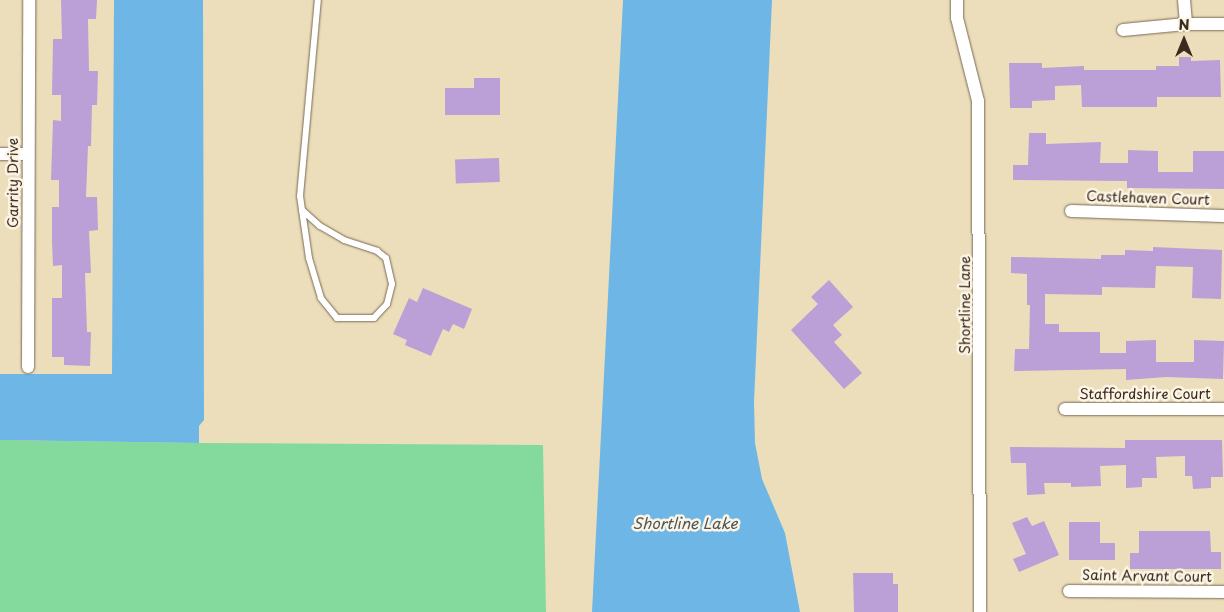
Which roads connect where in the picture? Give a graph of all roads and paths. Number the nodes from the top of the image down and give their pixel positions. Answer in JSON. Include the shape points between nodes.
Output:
{"nodes":[{"id":1,"x":28,"y":0,"type":"edge"},
{"id":2,"x":318,"y":0,"type":"edge"},
{"id":3,"x":957,"y":0,"type":"edge"},
{"id":4,"x":1184,"y":0,"type":"edge"},
{"id":5,"x":1186,"y":24,"type":"junction"},
{"id":6,"x":1224,"y":24,"type":"edge"},
{"id":7,"x":1123,"y":30,"type":"dead end"},
{"id":8,"x":0,"y":154,"type":"edge"},
{"id":9,"x":28,"y":154,"type":"junction"},
{"id":10,"x":302,"y":210,"type":"junction"},
{"id":11,"x":1071,"y":211,"type":"dead end"},
{"id":12,"x":1224,"y":216,"type":"edge"},
{"id":13,"x":28,"y":366,"type":"dead end"},
{"id":14,"x":1065,"y":409,"type":"dead end"},
{"id":15,"x":1224,"y":409,"type":"edge"},
{"id":16,"x":1069,"y":591,"type":"dead end"},
{"id":17,"x":1224,"y":592,"type":"edge"},
{"id":18,"x":980,"y":612,"type":"edge"}],
"edges":[{"from":1,"to":9,"type":"street","name":"Garrity Drive"},
{"from":2,"to":10,"type":"lane","via":[[300,196]]},
{"from":3,"to":18,"type":"street","name":"Shortline Lane","via":[[957,18],[978,101]]},
{"from":4,"to":5,"type":"street"},
{"from":5,"to":6,"type":"street"},
{"from":5,"to":7,"type":"street"},
{"from":8,"to":9,"type":"street"},
{"from":9,"to":13,"type":"street","name":"Garrity Drive"},
{"from":10,"to":10,"type":"lane","via":[[320,226],[344,240],[386,258],[392,284],[387,304],[374,318],[337,318],[321,298]]},
{"from":11,"to":12,"type":"street","name":"Castlehaven Court"},
{"from":14,"to":15,"type":"street","name":"Staffordshire Court"},
{"from":16,"to":17,"type":"street","name":"Saint Arvant Court"}]}
